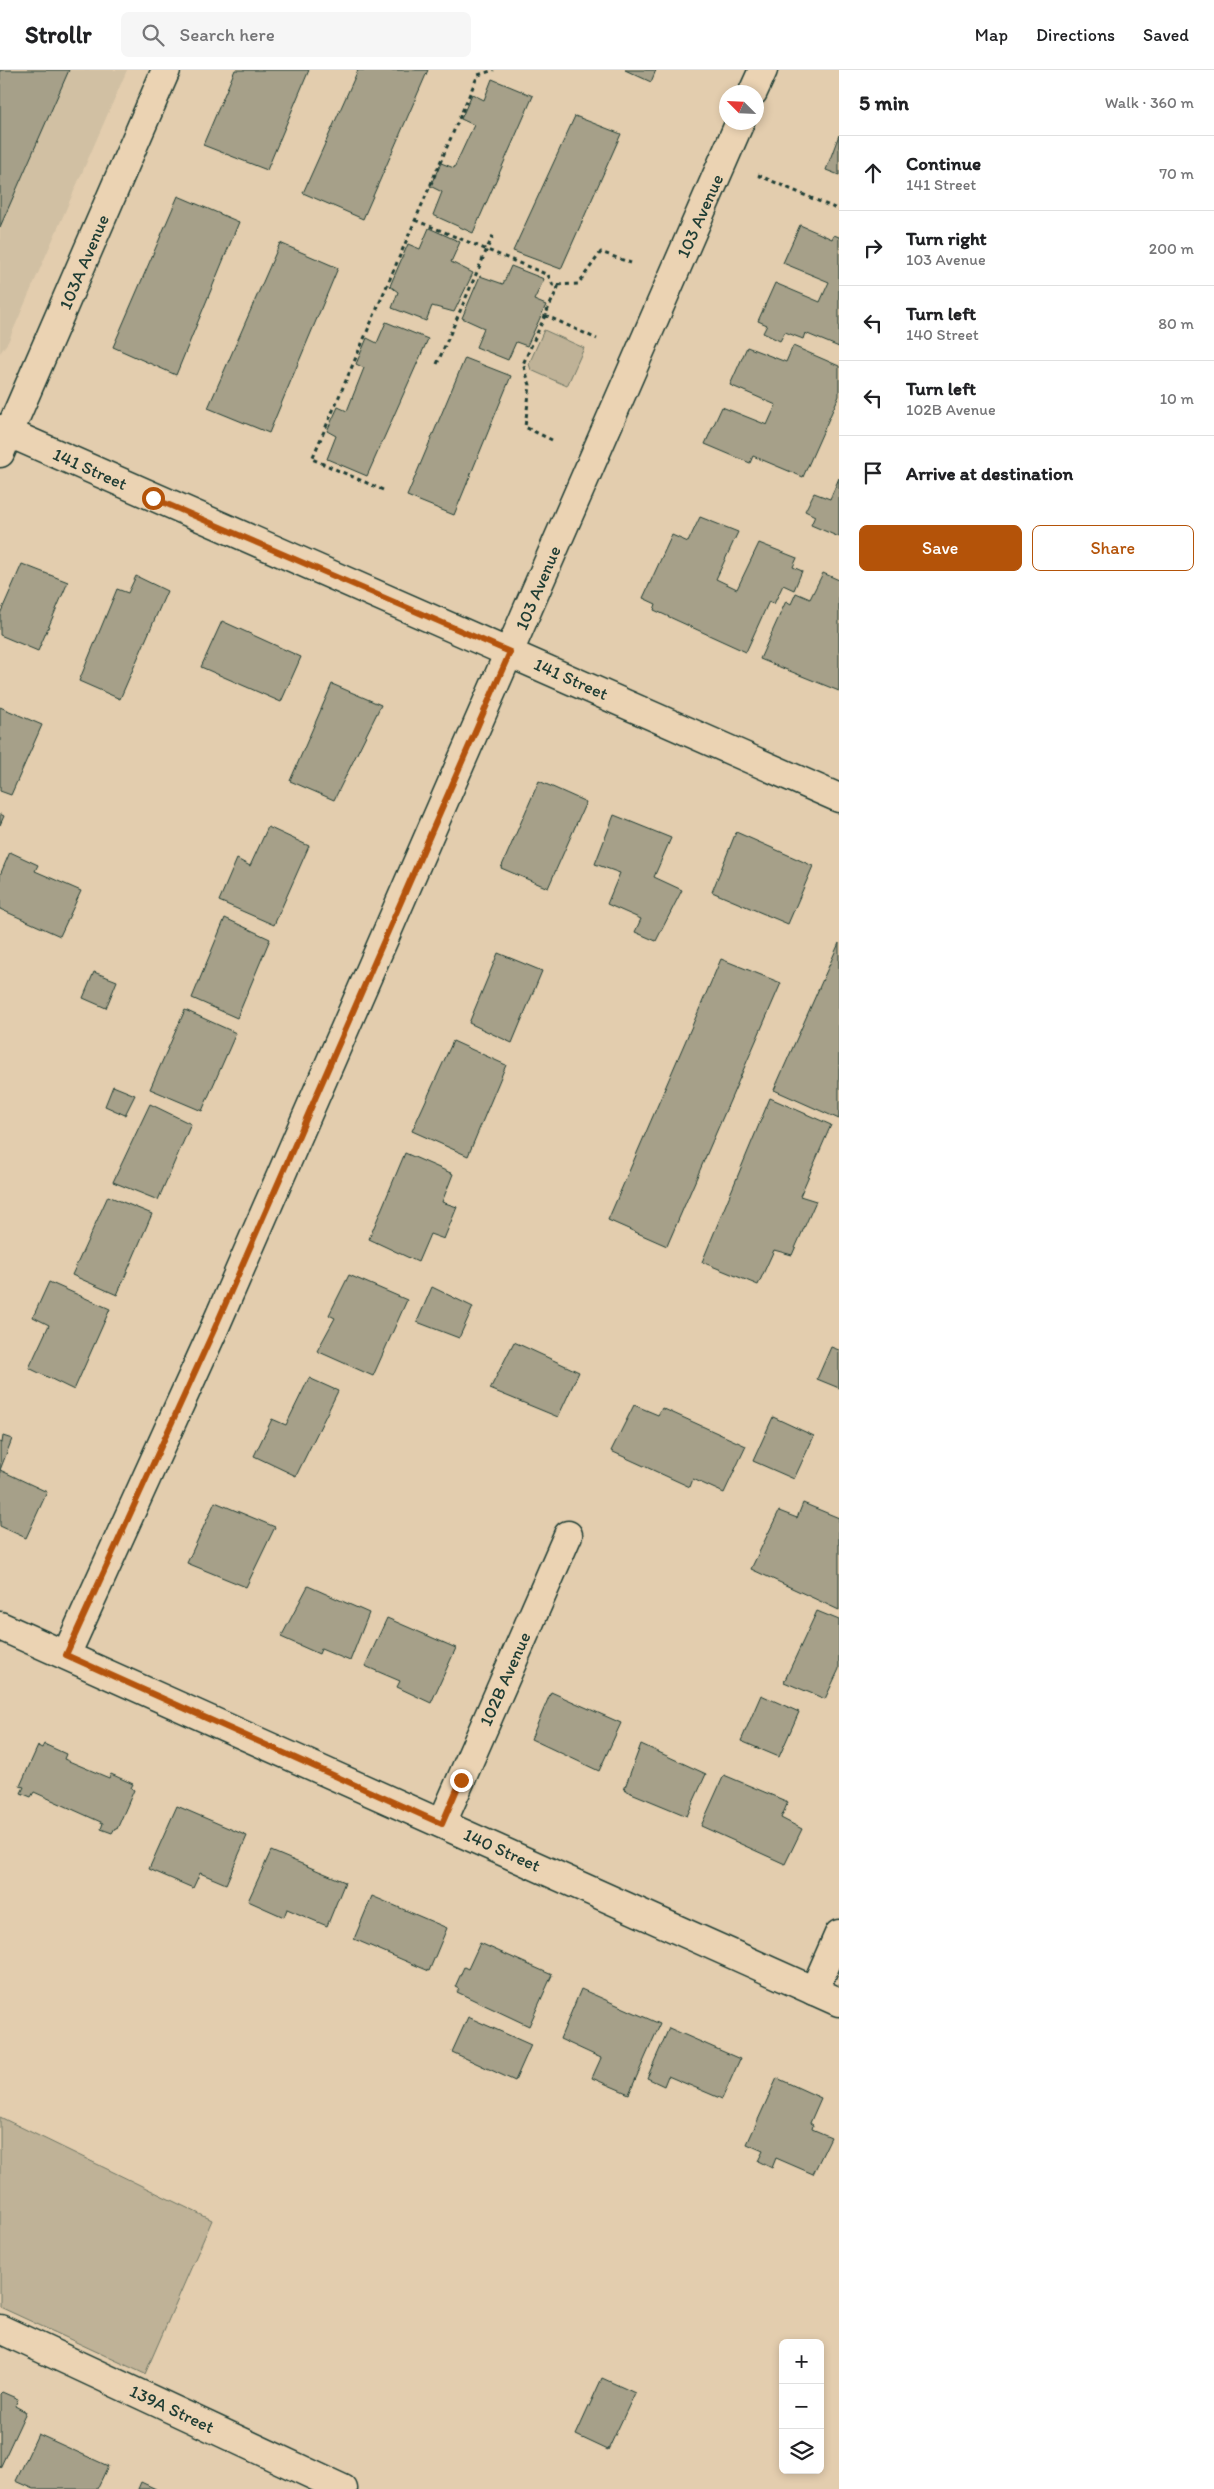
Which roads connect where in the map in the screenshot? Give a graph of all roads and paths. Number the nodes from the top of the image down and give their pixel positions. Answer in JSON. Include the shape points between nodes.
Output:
{"nodes":[{"id":1,"x":166,"y":70,"type":"edge"},
{"id":2,"x":494,"y":70,"type":"edge"},
{"id":3,"x":763,"y":70,"type":"edge"},
{"id":4,"x":757,"y":85,"type":"edge"},
{"id":5,"x":737,"y":130,"type":"edge"},
{"id":6,"x":758,"y":175,"type":"dead end"},
{"id":7,"x":839,"y":210,"type":"edge"},
{"id":8,"x":415,"y":220,"type":"junction"},
{"id":9,"x":494,"y":233,"type":"dead end"},
{"id":10,"x":486,"y":251,"type":"junction"},
{"id":11,"x":631,"y":263,"type":"dead end"},
{"id":12,"x":558,"y":285,"type":"junction"},
{"id":13,"x":545,"y":315,"type":"junction"},
{"id":14,"x":597,"y":339,"type":"dead end"},
{"id":15,"x":437,"y":364,"type":"dead end"},
{"id":16,"x":3,"y":439,"type":"edge"},
{"id":17,"x":552,"y":440,"type":"dead end"},
{"id":18,"x":383,"y":490,"type":"dead end"},
{"id":19,"x":510,"y":652,"type":"junction"},
{"id":20,"x":839,"y":798,"type":"edge"},
{"id":21,"x":568,"y":1535,"type":"dead end"},
{"id":22,"x":0,"y":1626,"type":"edge"},
{"id":23,"x":66,"y":1655,"type":"junction"},
{"id":24,"x":442,"y":1824,"type":"junction"},
{"id":25,"x":839,"y":1934,"type":"edge"},
{"id":26,"x":814,"y":1991,"type":"junction"},
{"id":27,"x":839,"y":2002,"type":"edge"},
{"id":28,"x":0,"y":2329,"type":"edge"},
{"id":29,"x":343,"y":2489,"type":"edge"}],
"edges":[{"from":1,"to":16,"type":"street","name":"103A Avenue"},
{"from":2,"to":8,"type":"path","via":[[478,75]]},
{"from":3,"to":4,"type":"street"},
{"from":5,"to":19,"type":"street","name":"103 Avenue"},
{"from":6,"to":7,"type":"path"},
{"from":8,"to":10,"type":"path"},
{"from":8,"to":18,"type":"path","via":[[312,459]]},
{"from":9,"to":10,"type":"path"},
{"from":10,"to":12,"type":"path","via":[[548,275],[553,285]]},
{"from":10,"to":15,"type":"path"},
{"from":11,"to":12,"type":"path","via":[[601,252],[578,284]]},
{"from":12,"to":13,"type":"path"},
{"from":13,"to":14,"type":"path"},
{"from":13,"to":17,"type":"path","via":[[523,364],[530,385],[524,427]]},
{"from":16,"to":19,"type":"street","name":"141 Street"},
{"from":19,"to":20,"type":"street","name":"141 Street"},
{"from":19,"to":23,"type":"street","name":"103 Avenue","via":[[214,1330]]},
{"from":21,"to":24,"type":"street","name":"102B Avenue"},
{"from":22,"to":23,"type":"street","name":"140 Street"},
{"from":23,"to":24,"type":"street","name":"140 Street"},
{"from":24,"to":26,"type":"street","name":"140 Street"},
{"from":25,"to":26,"type":"street"},
{"from":26,"to":27,"type":"street","name":"140 Street"},
{"from":28,"to":29,"type":"street","name":"139A Street"}]}
